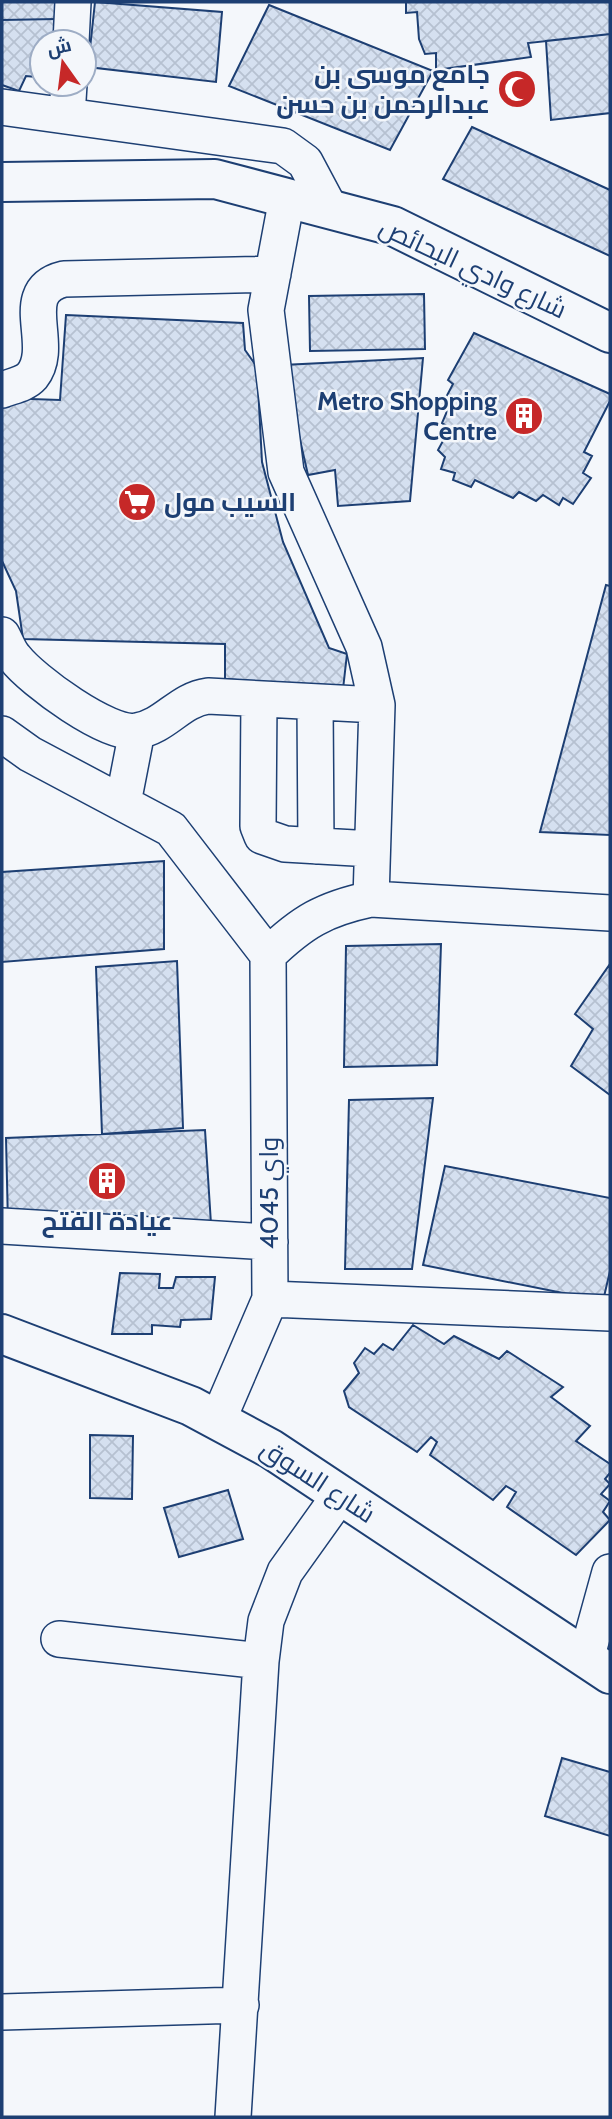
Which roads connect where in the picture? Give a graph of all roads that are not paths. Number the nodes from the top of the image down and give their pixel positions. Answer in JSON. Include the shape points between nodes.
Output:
{"nodes":[{"id":1,"x":72,"y":2,"type":"edge"},
{"id":2,"x":71,"y":28,"type":"edge"},
{"id":3,"x":68,"y":100,"type":"edge"},
{"id":4,"x":2,"y":107,"type":"edge"},
{"id":5,"x":2,"y":182,"type":"edge"},
{"id":6,"x":287,"y":198,"type":"junction"},
{"id":7,"x":330,"y":209,"type":"junction"},
{"id":8,"x":272,"y":274,"type":"junction"},
{"id":9,"x":610,"y":333,"type":"edge"},
{"id":10,"x":2,"y":390,"type":"edge"},
{"id":11,"x":2,"y":635,"type":"edge"},
{"id":12,"x":259,"y":699,"type":"junction"},
{"id":13,"x":315,"y":702,"type":"junction"},
{"id":14,"x":377,"y":705,"type":"junction"},
{"id":15,"x":137,"y":731,"type":"junction"},
{"id":16,"x":2,"y":734,"type":"edge"},
{"id":17,"x":123,"y":803,"type":"junction"},
{"id":18,"x":316,"y":846,"type":"junction"},
{"id":19,"x":372,"y":849,"type":"junction"},
{"id":20,"x":371,"y":899,"type":"junction"},
{"id":21,"x":610,"y":913,"type":"edge"},
{"id":22,"x":268,"y":955,"type":"junction"},
{"id":23,"x":2,"y":1226,"type":"edge"},
{"id":24,"x":270,"y":1242,"type":"junction"},
{"id":25,"x":270,"y":1299,"type":"junction"},
{"id":26,"x":610,"y":1313,"type":"edge"},
{"id":27,"x":2,"y":1334,"type":"edge"},
{"id":28,"x":218,"y":1420,"type":"junction"},
{"id":29,"x":340,"y":1494,"type":"junction"},
{"id":30,"x":610,"y":1572,"type":"edge"},
{"id":31,"x":59,"y":1639,"type":"dead end"},
{"id":32,"x":261,"y":1661,"type":"junction"},
{"id":33,"x":598,"y":1666,"type":"edge"},
{"id":34,"x":241,"y":2005,"type":"junction"},
{"id":35,"x":2,"y":2012,"type":"edge"},
{"id":36,"x":233,"y":2117,"type":"edge"}],
"edges":[{"from":1,"to":2,"type":"street"},
{"from":3,"to":4,"type":"street"},
{"from":3,"to":7,"type":"street","via":[[283,146],[305,162]]},
{"from":5,"to":6,"type":"main road","name":"شارع وادي البحائص","via":[[215,178]]},
{"from":6,"to":7,"type":"main road","name":"شارع وادي البحائص"},
{"from":6,"to":8,"type":"street"},
{"from":7,"to":9,"type":"main road","name":"شارع وادي البحائص","via":[[393,226]]},
{"from":8,"to":10,"type":"street","via":[[50,283],[41,291],[39,302],[38,364],[24,383]]},
{"from":8,"to":14,"type":"street","via":[[266,310],[286,472],[364,646]]},
{"from":11,"to":15,"type":"street","via":[[15,659],[78,710],[118,731]]},
{"from":12,"to":13,"type":"street"},
{"from":12,"to":15,"type":"street","via":[[190,698],[159,723]]},
{"from":12,"to":18,"type":"street","via":[[258,825],[262,836],[285,844]]},
{"from":13,"to":14,"type":"street"},
{"from":13,"to":18,"type":"street"},
{"from":14,"to":19,"type":"street"},
{"from":15,"to":17,"type":"street"},
{"from":16,"to":17,"type":"street","via":[[30,754]]},
{"from":17,"to":22,"type":"street","via":[[171,829]]},
{"from":18,"to":19,"type":"street"},
{"from":19,"to":20,"type":"street"},
{"from":20,"to":21,"type":"street"},
{"from":20,"to":22,"type":"street","via":[[334,907],[298,926]]},
{"from":22,"to":24,"type":"street","name":"واي 4045"},
{"from":23,"to":24,"type":"street"},
{"from":24,"to":25,"type":"street","name":"واي 4045"},
{"from":25,"to":26,"type":"street"},
{"from":25,"to":28,"type":"street","name":"واي 4045"},
{"from":27,"to":28,"type":"main road","name":"شارع السوق"},
{"from":28,"to":29,"type":"main road","name":"شارع السوق"},
{"from":29,"to":32,"type":"street","via":[[285,1572],[266,1621]]},
{"from":29,"to":33,"type":"main road","name":"شارع السوق"},
{"from":30,"to":33,"type":"street"},
{"from":31,"to":32,"type":"street"},
{"from":32,"to":34,"type":"street"},
{"from":34,"to":35,"type":"street"},
{"from":34,"to":36,"type":"street"}]}
